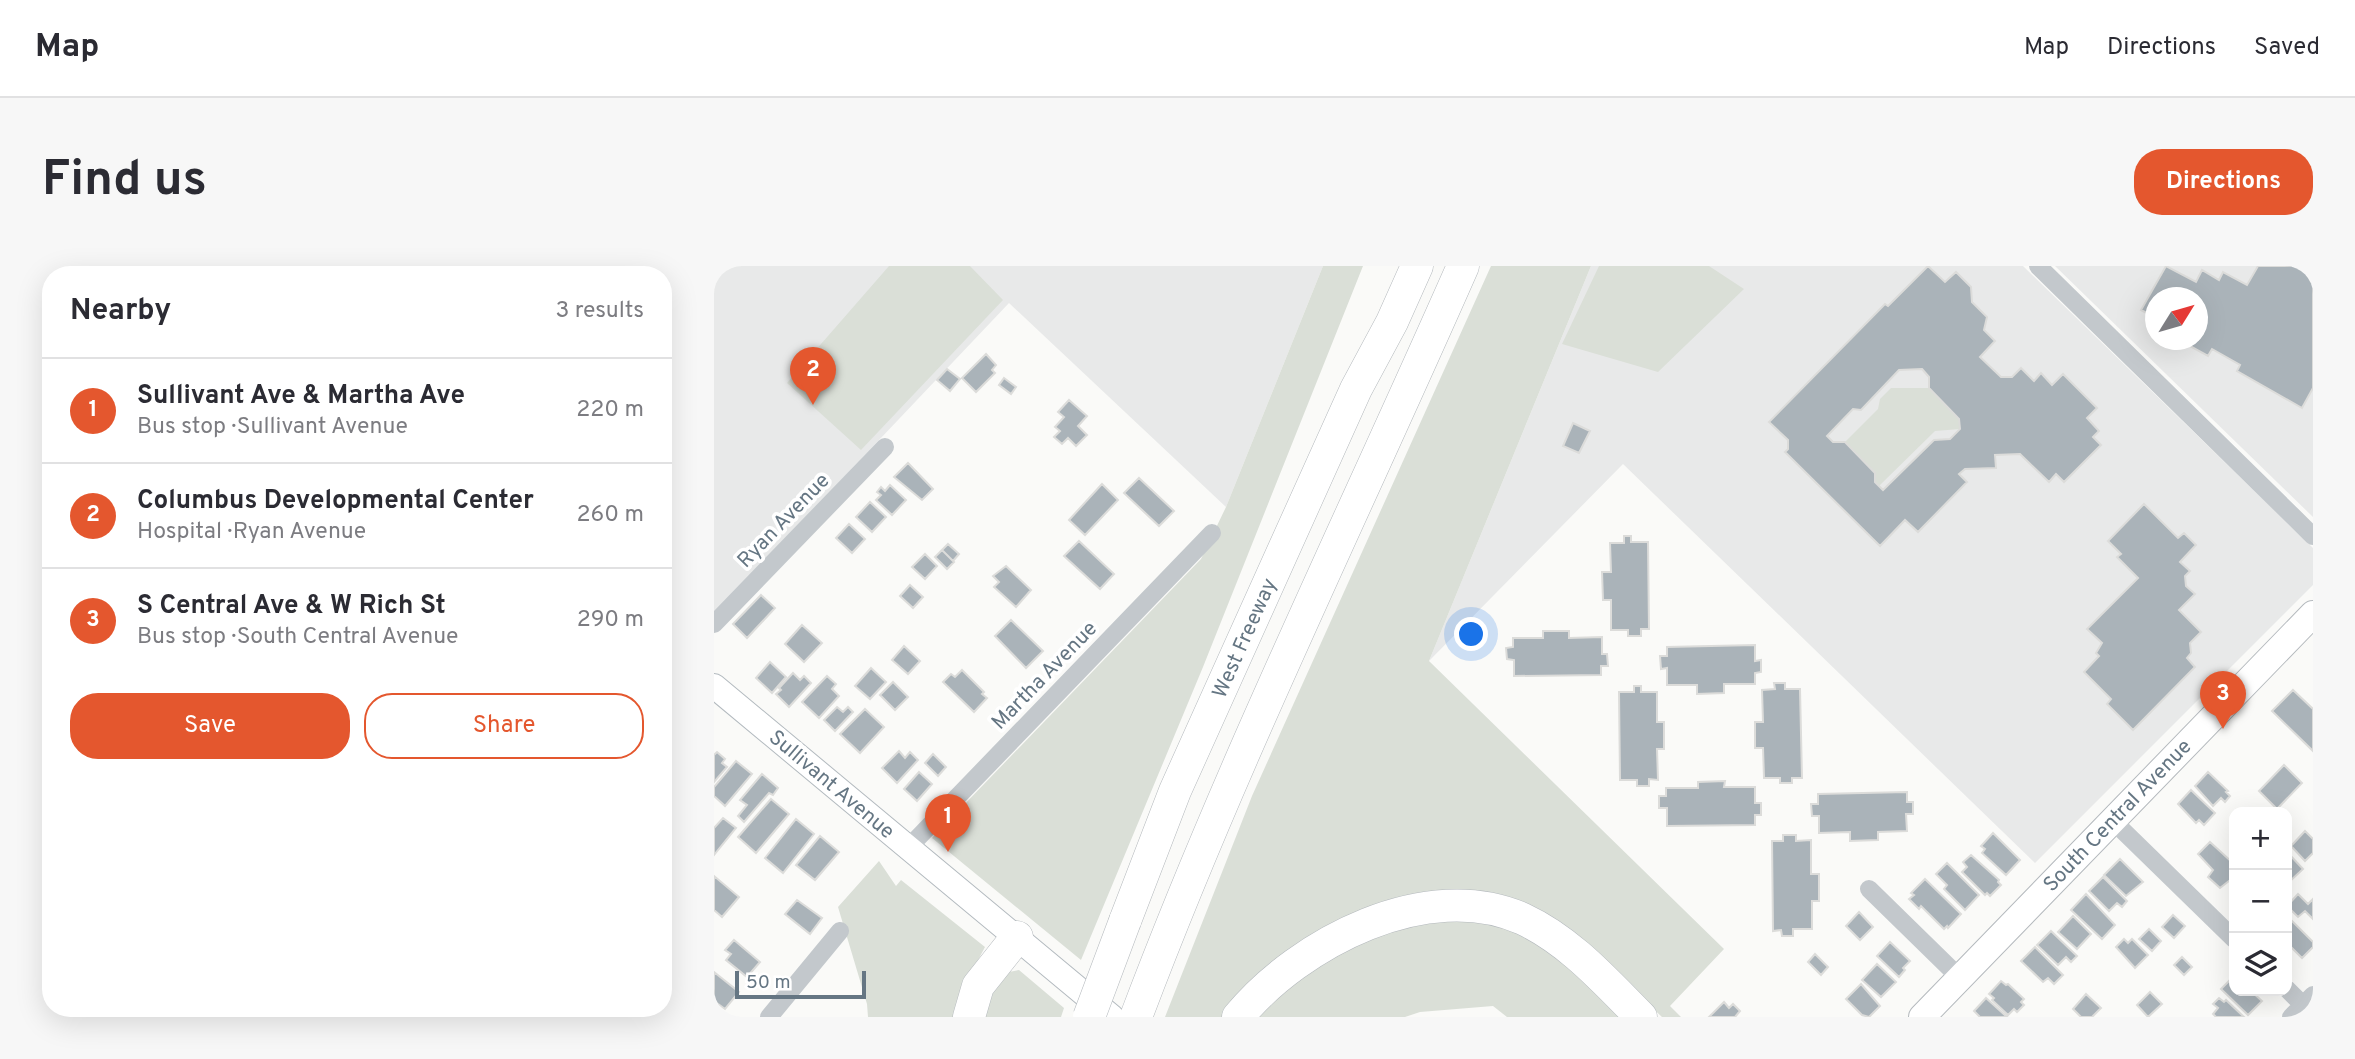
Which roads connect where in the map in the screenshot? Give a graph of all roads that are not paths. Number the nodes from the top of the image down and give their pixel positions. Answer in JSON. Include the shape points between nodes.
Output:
{"nodes":[{"id":1,"x":1417,"y":266,"type":"edge"},
{"id":2,"x":1463,"y":266,"type":"edge"},
{"id":3,"x":2039,"y":266,"type":"edge"},
{"id":4,"x":885,"y":447,"type":"dead end"},
{"id":5,"x":1212,"y":533,"type":"dead end"},
{"id":6,"x":2313,"y":536,"type":"edge"},
{"id":7,"x":2313,"y":614,"type":"edge"},
{"id":8,"x":714,"y":624,"type":"edge"},
{"id":9,"x":714,"y":686,"type":"edge"},
{"id":10,"x":2112,"y":820,"type":"junction"},
{"id":11,"x":908,"y":848,"type":"junction"},
{"id":12,"x":1868,"y":889,"type":"dead end"},
{"id":13,"x":840,"y":931,"type":"dead end"},
{"id":14,"x":2229,"y":934,"type":"edge"},
{"id":15,"x":1017,"y":937,"type":"junction"},
{"id":16,"x":1960,"y":978,"type":"junction"},
{"id":17,"x":2292,"y":994,"type":"edge"},
{"id":18,"x":2305,"y":1008,"type":"edge"},
{"id":19,"x":1242,"y":1012,"type":"edge"},
{"id":20,"x":769,"y":1017,"type":"edge"},
{"id":21,"x":969,"y":1017,"type":"edge"},
{"id":22,"x":1089,"y":1017,"type":"edge"},
{"id":23,"x":1112,"y":1017,"type":"edge"},
{"id":24,"x":1136,"y":1017,"type":"edge"},
{"id":25,"x":1642,"y":1017,"type":"edge"},
{"id":26,"x":1922,"y":1017,"type":"edge"}],
"edges":[{"from":1,"to":22,"type":"highway","name":"West Freeway","bridge":true,"via":[[1356,388],[1186,766]]},
{"from":2,"to":24,"type":"highway","via":[[1232,782]]},
{"from":3,"to":6,"type":"street"},
{"from":4,"to":8,"type":"street","name":"Ryan Avenue"},
{"from":5,"to":11,"type":"street","name":"Martha Avenue"},
{"from":7,"to":10,"type":"main road","name":"South Central Avenue"},
{"from":9,"to":11,"type":"main road","name":"Sullivant Avenue"},
{"from":10,"to":14,"type":"street"},
{"from":10,"to":16,"type":"main road","name":"South Central Avenue"},
{"from":11,"to":15,"type":"main road","name":"Sullivant Avenue"},
{"from":12,"to":16,"type":"street"},
{"from":13,"to":20,"type":"street"},
{"from":15,"to":21,"type":"highway","via":[[978,986]]},
{"from":15,"to":23,"type":"main road","name":"Sullivant Avenue"},
{"from":16,"to":26,"type":"main road","name":"South Central Avenue"},
{"from":17,"to":18,"type":"street"},
{"from":19,"to":25,"type":"highway","via":[[1282,973],[1352,929],[1417,910],[1451,906],[1521,918],[1552,935]]}]}
